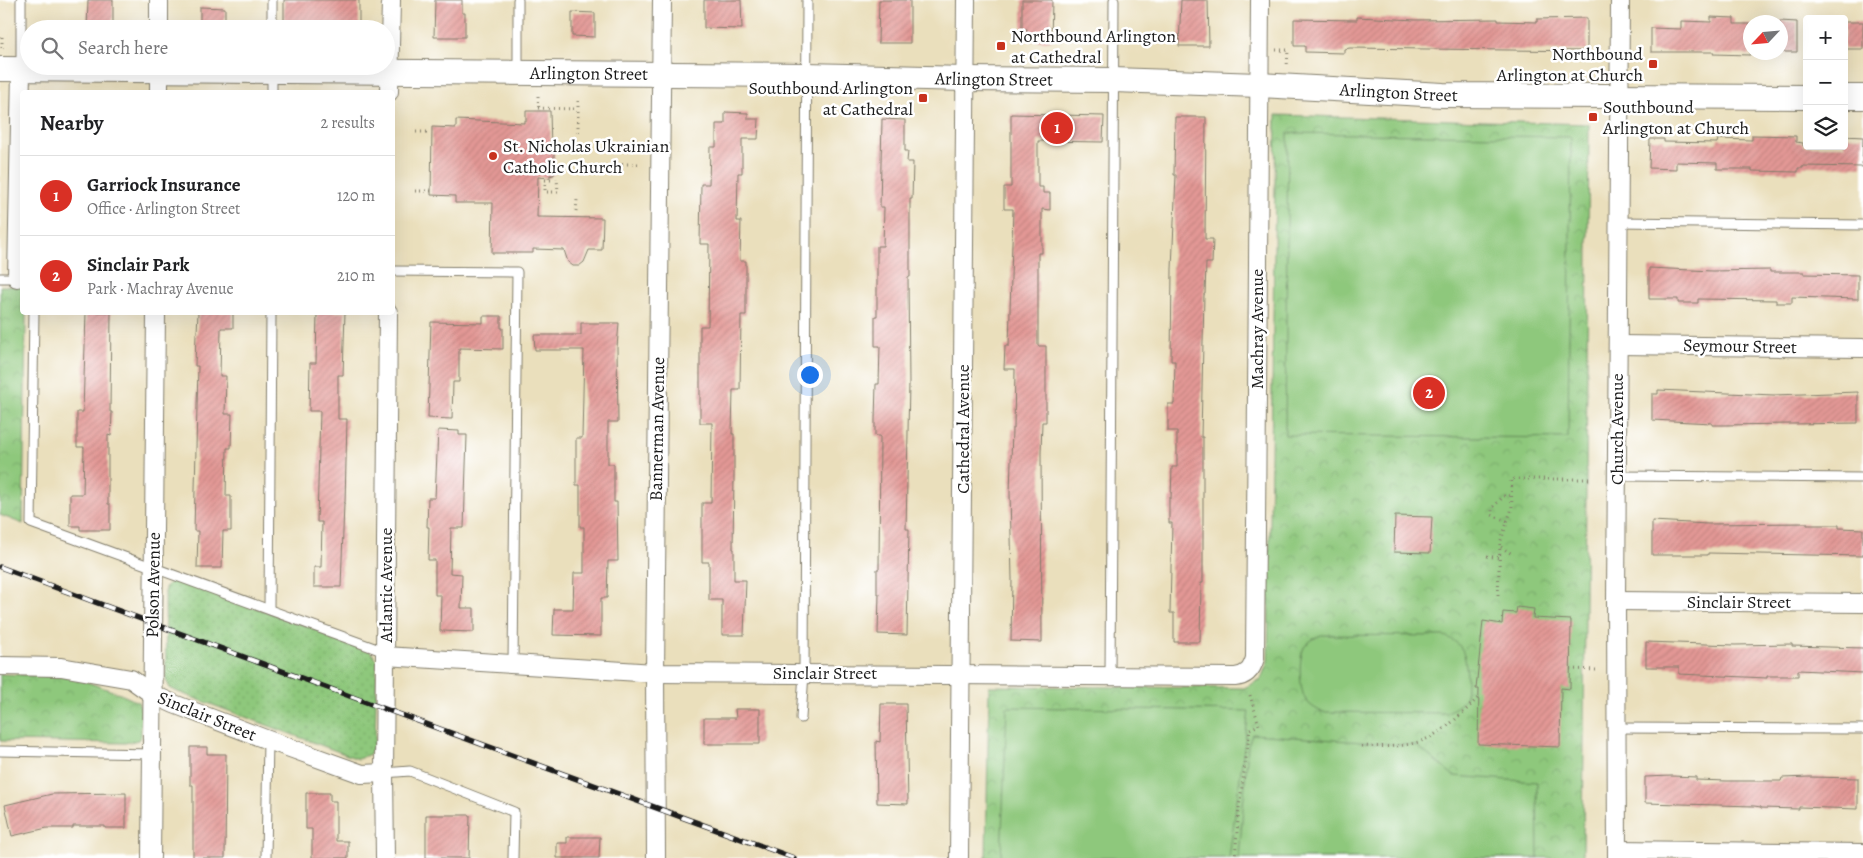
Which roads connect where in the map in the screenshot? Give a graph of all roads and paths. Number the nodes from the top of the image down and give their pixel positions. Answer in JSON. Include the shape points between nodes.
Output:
{"nodes":[{"id":1,"x":21,"y":0,"type":"edge"},
{"id":2,"x":160,"y":0,"type":"edge"},
{"id":3,"x":272,"y":0,"type":"edge"},
{"id":4,"x":390,"y":0,"type":"edge"},
{"id":5,"x":518,"y":0,"type":"edge"},
{"id":6,"x":662,"y":0,"type":"edge"},
{"id":7,"x":807,"y":0,"type":"edge"},
{"id":8,"x":966,"y":0,"type":"edge"},
{"id":9,"x":1114,"y":0,"type":"edge"},
{"id":10,"x":1260,"y":0,"type":"edge"},
{"id":11,"x":1620,"y":0,"type":"edge"},
{"id":12,"x":159,"y":20,"type":"edge"},
{"id":13,"x":272,"y":20,"type":"edge"},
{"id":14,"x":390,"y":20,"type":"edge"},
{"id":15,"x":11,"y":70,"type":"edge"},
{"id":16,"x":518,"y":72,"type":"junction"},
{"id":17,"x":661,"y":74,"type":"junction"},
{"id":18,"x":134,"y":75,"type":"edge"},
{"id":19,"x":807,"y":75,"type":"junction"},
{"id":20,"x":159,"y":76,"type":"edge"},
{"id":21,"x":272,"y":77,"type":"edge"},
{"id":22,"x":965,"y":79,"type":"junction"},
{"id":23,"x":1113,"y":80,"type":"junction"},
{"id":24,"x":389,"y":83,"type":"edge"},
{"id":25,"x":1259,"y":85,"type":"junction"},
{"id":26,"x":538,"y":96,"type":"dead end"},
{"id":27,"x":1619,"y":96,"type":"junction"},
{"id":28,"x":1803,"y":96,"type":"edge"},
{"id":29,"x":578,"y":97,"type":"dead end"},
{"id":30,"x":1848,"y":97,"type":"edge"},
{"id":31,"x":1863,"y":97,"type":"edge"},
{"id":32,"x":578,"y":108,"type":"junction"},
{"id":33,"x":416,"y":132,"type":"dead end"},
{"id":34,"x":431,"y":132,"type":"dead end"},
{"id":35,"x":578,"y":132,"type":"dead end"},
{"id":36,"x":612,"y":164,"type":"dead end"},
{"id":37,"x":660,"y":164,"type":"junction"},
{"id":38,"x":551,"y":175,"type":"dead end"},
{"id":39,"x":557,"y":178,"type":"dead end"},
{"id":40,"x":415,"y":191,"type":"dead end"},
{"id":41,"x":431,"y":191,"type":"dead end"},
{"id":42,"x":577,"y":200,"type":"dead end"},
{"id":43,"x":576,"y":211,"type":"dead end"},
{"id":44,"x":1618,"y":222,"type":"junction"},
{"id":45,"x":1863,"y":224,"type":"edge"},
{"id":46,"x":395,"y":271,"type":"edge"},
{"id":47,"x":13,"y":278,"type":"edge"},
{"id":48,"x":34,"y":315,"type":"edge"},
{"id":49,"x":156,"y":315,"type":"edge"},
{"id":50,"x":271,"y":315,"type":"edge"},
{"id":51,"x":388,"y":315,"type":"edge"},
{"id":52,"x":1618,"y":345,"type":"junction"},
{"id":53,"x":1863,"y":348,"type":"edge"},
{"id":54,"x":1616,"y":476,"type":"junction"},
{"id":55,"x":1863,"y":478,"type":"edge"},
{"id":56,"x":1591,"y":479,"type":"dead end"},
{"id":57,"x":1510,"y":495,"type":"junction"},
{"id":58,"x":1507,"y":522,"type":"junction"},
{"id":59,"x":1500,"y":546,"type":"junction"},
{"id":60,"x":1512,"y":554,"type":"dead end"},
{"id":61,"x":1487,"y":556,"type":"dead end"},
{"id":62,"x":1500,"y":558,"type":"junction"},
{"id":63,"x":154,"y":568,"type":"junction"},
{"id":64,"x":1498,"y":595,"type":"dead end"},
{"id":65,"x":1616,"y":601,"type":"junction"},
{"id":66,"x":1863,"y":603,"type":"edge"},
{"id":67,"x":269,"y":609,"type":"junction"},
{"id":68,"x":385,"y":654,"type":"junction"},
{"id":69,"x":513,"y":664,"type":"junction"},
{"id":70,"x":0,"y":666,"type":"edge"},
{"id":71,"x":1570,"y":669,"type":"dead end"},
{"id":72,"x":1616,"y":670,"type":"junction"},
{"id":73,"x":655,"y":673,"type":"junction"},
{"id":74,"x":804,"y":673,"type":"junction"},
{"id":75,"x":961,"y":674,"type":"junction"},
{"id":76,"x":1244,"y":675,"type":"junction"},
{"id":77,"x":1110,"y":676,"type":"junction"},
{"id":78,"x":152,"y":694,"type":"junction"},
{"id":79,"x":1478,"y":697,"type":"dead end"},
{"id":80,"x":802,"y":718,"type":"dead end"},
{"id":81,"x":1616,"y":728,"type":"junction"},
{"id":82,"x":1863,"y":729,"type":"edge"},
{"id":83,"x":268,"y":740,"type":"junction"},
{"id":84,"x":1362,"y":746,"type":"dead end"},
{"id":85,"x":0,"y":751,"type":"edge"},
{"id":86,"x":151,"y":754,"type":"junction"},
{"id":87,"x":384,"y":773,"type":"junction"},
{"id":88,"x":1863,"y":853,"type":"edge"},
{"id":89,"x":1617,"y":854,"type":"edge"},
{"id":90,"x":151,"y":858,"type":"edge"},
{"id":91,"x":266,"y":858,"type":"edge"},
{"id":92,"x":385,"y":858,"type":"edge"},
{"id":93,"x":513,"y":858,"type":"edge"},
{"id":94,"x":656,"y":858,"type":"edge"},
{"id":95,"x":959,"y":858,"type":"edge"},
{"id":96,"x":1235,"y":858,"type":"edge"}],
"edges":[{"from":1,"to":15,"type":"lane"},
{"from":2,"to":12,"type":"street"},
{"from":3,"to":13,"type":"lane"},
{"from":4,"to":14,"type":"street"},
{"from":5,"to":16,"type":"lane"},
{"from":6,"to":17,"type":"street","name":"Bannerman Avenue"},
{"from":7,"to":19,"type":"lane"},
{"from":8,"to":22,"type":"street","name":"Cathedral Avenue"},
{"from":9,"to":23,"type":"lane"},
{"from":10,"to":25,"type":"street","name":"Machray Avenue"},
{"from":11,"to":27,"type":"street","name":"Church Avenue"},
{"from":15,"to":47,"type":"street"},
{"from":16,"to":17,"type":"main road","name":"Arlington Street"},
{"from":16,"to":24,"type":"main road","name":"Arlington Street"},
{"from":17,"to":19,"type":"main road","name":"Arlington Street"},
{"from":17,"to":37,"type":"street","name":"Bannerman Avenue"},
{"from":18,"to":20,"type":"main road","name":"Arlington Street"},
{"from":19,"to":22,"type":"main road","name":"Arlington Street"},
{"from":19,"to":74,"type":"lane"},
{"from":20,"to":21,"type":"main road","name":"Arlington Street"},
{"from":21,"to":24,"type":"main road","name":"Arlington Street"},
{"from":22,"to":23,"type":"main road","name":"Arlington Street"},
{"from":22,"to":75,"type":"street","name":"Cathedral Avenue"},
{"from":23,"to":25,"type":"main road","name":"Arlington Street"},
{"from":23,"to":77,"type":"lane"},
{"from":25,"to":27,"type":"main road","name":"Arlington Street","via":[[1443,95]]},
{"from":25,"to":76,"type":"street","name":"Machray Avenue","via":[[1255,658],[1253,667]]},
{"from":26,"to":32,"type":"path","via":[[538,110]]},
{"from":27,"to":28,"type":"main road","name":"Arlington Street"},
{"from":27,"to":44,"type":"street","name":"Church Avenue"},
{"from":29,"to":32,"type":"path"},
{"from":30,"to":31,"type":"main road"},
{"from":32,"to":35,"type":"path"},
{"from":33,"to":34,"type":"path"},
{"from":36,"to":37,"type":"path"},
{"from":37,"to":73,"type":"street","name":"Bannerman Avenue"},
{"from":38,"to":39,"type":"path","via":[[551,180],[545,180],[545,192],[558,192]]},
{"from":40,"to":41,"type":"path"},
{"from":42,"to":43,"type":"path"},
{"from":44,"to":45,"type":"lane"},
{"from":44,"to":52,"type":"street","name":"Church Avenue"},
{"from":46,"to":69,"type":"lane","via":[[517,272]]},
{"from":48,"to":63,"type":"lane","via":[[31,523]]},
{"from":49,"to":63,"type":"street","name":"Polson Avenue"},
{"from":50,"to":67,"type":"lane"},
{"from":51,"to":68,"type":"street","name":"Atlantic Avenue"},
{"from":52,"to":53,"type":"street","name":"Seymour Street"},
{"from":52,"to":54,"type":"street","name":"Church Avenue"},
{"from":54,"to":55,"type":"lane"},
{"from":54,"to":65,"type":"street","name":"Church Avenue"},
{"from":56,"to":57,"type":"path","via":[[1511,479]]},
{"from":57,"to":58,"type":"path","via":[[1512,508]]},
{"from":57,"to":58,"type":"path","via":[[1504,496],[1492,508],[1492,515]]},
{"from":58,"to":59,"type":"path"},
{"from":59,"to":60,"type":"path"},
{"from":59,"to":62,"type":"path"},
{"from":61,"to":62,"type":"path"},
{"from":62,"to":64,"type":"path"},
{"from":63,"to":67,"type":"lane"},
{"from":63,"to":78,"type":"street","name":"Polson Avenue"},
{"from":65,"to":66,"type":"street","name":"Sinclair Street"},
{"from":65,"to":72,"type":"street","name":"Church Avenue"},
{"from":67,"to":68,"type":"lane"},
{"from":68,"to":69,"type":"street","name":"Sinclair Street"},
{"from":68,"to":87,"type":"street","name":"Atlantic Avenue"},
{"from":69,"to":73,"type":"street","name":"Sinclair Street"},
{"from":70,"to":78,"type":"street","name":"Sinclair Street","via":[[61,667],[131,679]]},
{"from":71,"to":72,"type":"path"},
{"from":72,"to":81,"type":"street","name":"Church Avenue"},
{"from":73,"to":74,"type":"street","name":"Sinclair Street"},
{"from":73,"to":94,"type":"street","name":"Bannerman Avenue"},
{"from":74,"to":75,"type":"street","name":"Sinclair Street"},
{"from":74,"to":80,"type":"lane"},
{"from":75,"to":77,"type":"street","name":"Sinclair Street"},
{"from":75,"to":95,"type":"street","name":"Cathedral Avenue"},
{"from":76,"to":77,"type":"street","name":"Sinclair Street"},
{"from":76,"to":96,"type":"path","via":[[1260,724],[1250,729]]},
{"from":78,"to":83,"type":"street","name":"Sinclair Street"},
{"from":78,"to":86,"type":"street","name":"Polson Avenue"},
{"from":79,"to":84,"type":"path","via":[[1436,734],[1414,743],[1391,747]]},
{"from":81,"to":82,"type":"lane"},
{"from":81,"to":89,"type":"street","name":"Church Avenue"},
{"from":83,"to":87,"type":"street","name":"Sinclair Street","via":[[362,774]]},
{"from":83,"to":91,"type":"lane"},
{"from":85,"to":86,"type":"lane"},
{"from":86,"to":90,"type":"street","name":"Polson Avenue"},
{"from":87,"to":92,"type":"street","name":"Atlantic Avenue"},
{"from":87,"to":93,"type":"lane","via":[[410,771],[514,812]]},
{"from":88,"to":89,"type":"street"}]}
